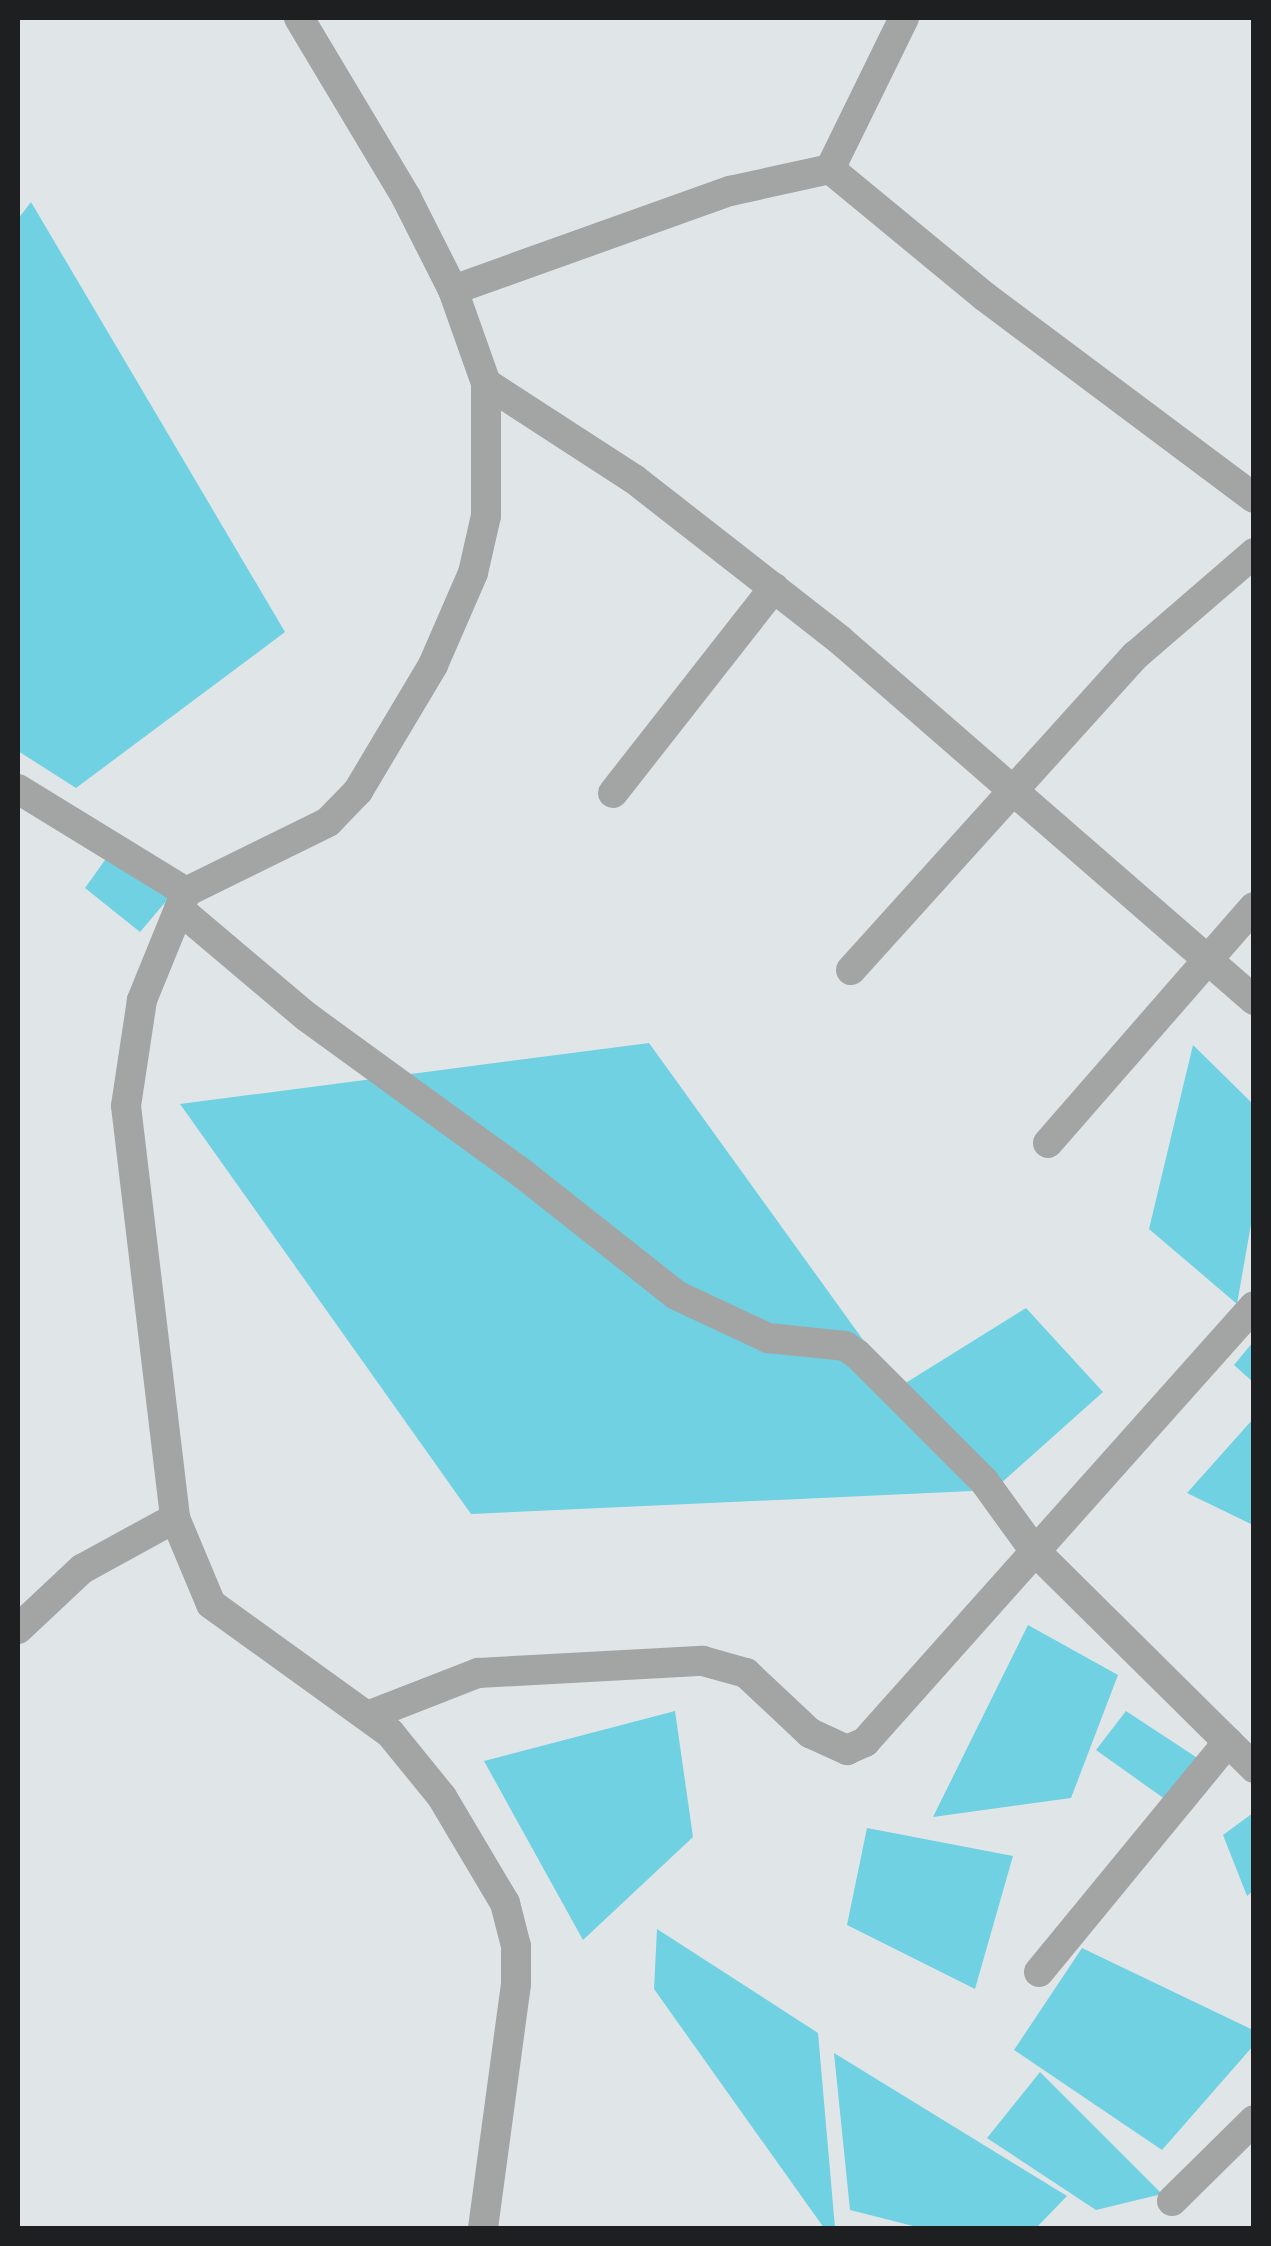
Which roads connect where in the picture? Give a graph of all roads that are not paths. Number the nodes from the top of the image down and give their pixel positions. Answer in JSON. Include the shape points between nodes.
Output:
{"nodes":[{"id":1,"x":299,"y":18,"type":"edge"},
{"id":2,"x":904,"y":18,"type":"edge"},
{"id":3,"x":830,"y":169,"type":"junction"},
{"id":4,"x":453,"y":290,"type":"junction"},
{"id":5,"x":486,"y":383,"type":"junction"},
{"id":6,"x":1254,"y":498,"type":"edge"},
{"id":7,"x":1254,"y":553,"type":"edge"},
{"id":8,"x":774,"y":588,"type":"junction"},
{"id":9,"x":18,"y":789,"type":"edge"},
{"id":10,"x":1013,"y":790,"type":"junction"},
{"id":11,"x":613,"y":794,"type":"dead end"},
{"id":12,"x":182,"y":900,"type":"junction"},
{"id":13,"x":1254,"y":907,"type":"edge"},
{"id":14,"x":1207,"y":962,"type":"junction"},
{"id":15,"x":851,"y":970,"type":"dead end"},
{"id":16,"x":1254,"y":1000,"type":"edge"},
{"id":17,"x":1048,"y":1143,"type":"dead end"},
{"id":18,"x":1254,"y":1306,"type":"edge"},
{"id":19,"x":175,"y":1518,"type":"junction"},
{"id":20,"x":1034,"y":1550,"type":"junction"},
{"id":21,"x":18,"y":1629,"type":"edge"},
{"id":22,"x":370,"y":1715,"type":"junction"},
{"id":23,"x":1228,"y":1742,"type":"junction"},
{"id":24,"x":1254,"y":1768,"type":"edge"},
{"id":25,"x":1038,"y":1972,"type":"dead end"},
{"id":26,"x":1254,"y":2120,"type":"edge"},
{"id":27,"x":1172,"y":2201,"type":"dead end"},
{"id":28,"x":483,"y":2228,"type":"edge"}],
"edges":[{"from":1,"to":4,"type":"street","via":[[367,127]]},
{"from":2,"to":3,"type":"street"},
{"from":3,"to":4,"type":"street","via":[[730,191]]},
{"from":3,"to":6,"type":"street","via":[[984,296]]},
{"from":4,"to":5,"type":"street"},
{"from":5,"to":8,"type":"street","via":[[634,480]]},
{"from":5,"to":12,"type":"street","via":[[486,516],[472,572],[433,665],[377,760],[328,822]]},
{"from":7,"to":10,"type":"street","via":[[1136,655]]},
{"from":8,"to":10,"type":"street"},
{"from":8,"to":11,"type":"street"},
{"from":9,"to":12,"type":"street"},
{"from":10,"to":14,"type":"street"},
{"from":10,"to":15,"type":"street"},
{"from":12,"to":19,"type":"street","via":[[142,1000],[126,1106]]},
{"from":12,"to":20,"type":"street","via":[[307,1017],[523,1174],[676,1296],[768,1338],[845,1346],[857,1354],[984,1481]]},
{"from":13,"to":14,"type":"street"},
{"from":14,"to":16,"type":"street"},
{"from":14,"to":17,"type":"street"},
{"from":18,"to":20,"type":"street"},
{"from":19,"to":21,"type":"street","via":[[82,1569]]},
{"from":19,"to":22,"type":"street","via":[[211,1604],[233,1626]]},
{"from":20,"to":22,"type":"street","via":[[865,1742],[847,1750],[810,1733],[746,1673],[703,1661],[478,1673]]},
{"from":20,"to":23,"type":"street"},
{"from":22,"to":28,"type":"street","via":[[453,1814],[505,1904],[516,1946]]},
{"from":23,"to":24,"type":"street"},
{"from":23,"to":25,"type":"street"},
{"from":26,"to":27,"type":"street"}]}
